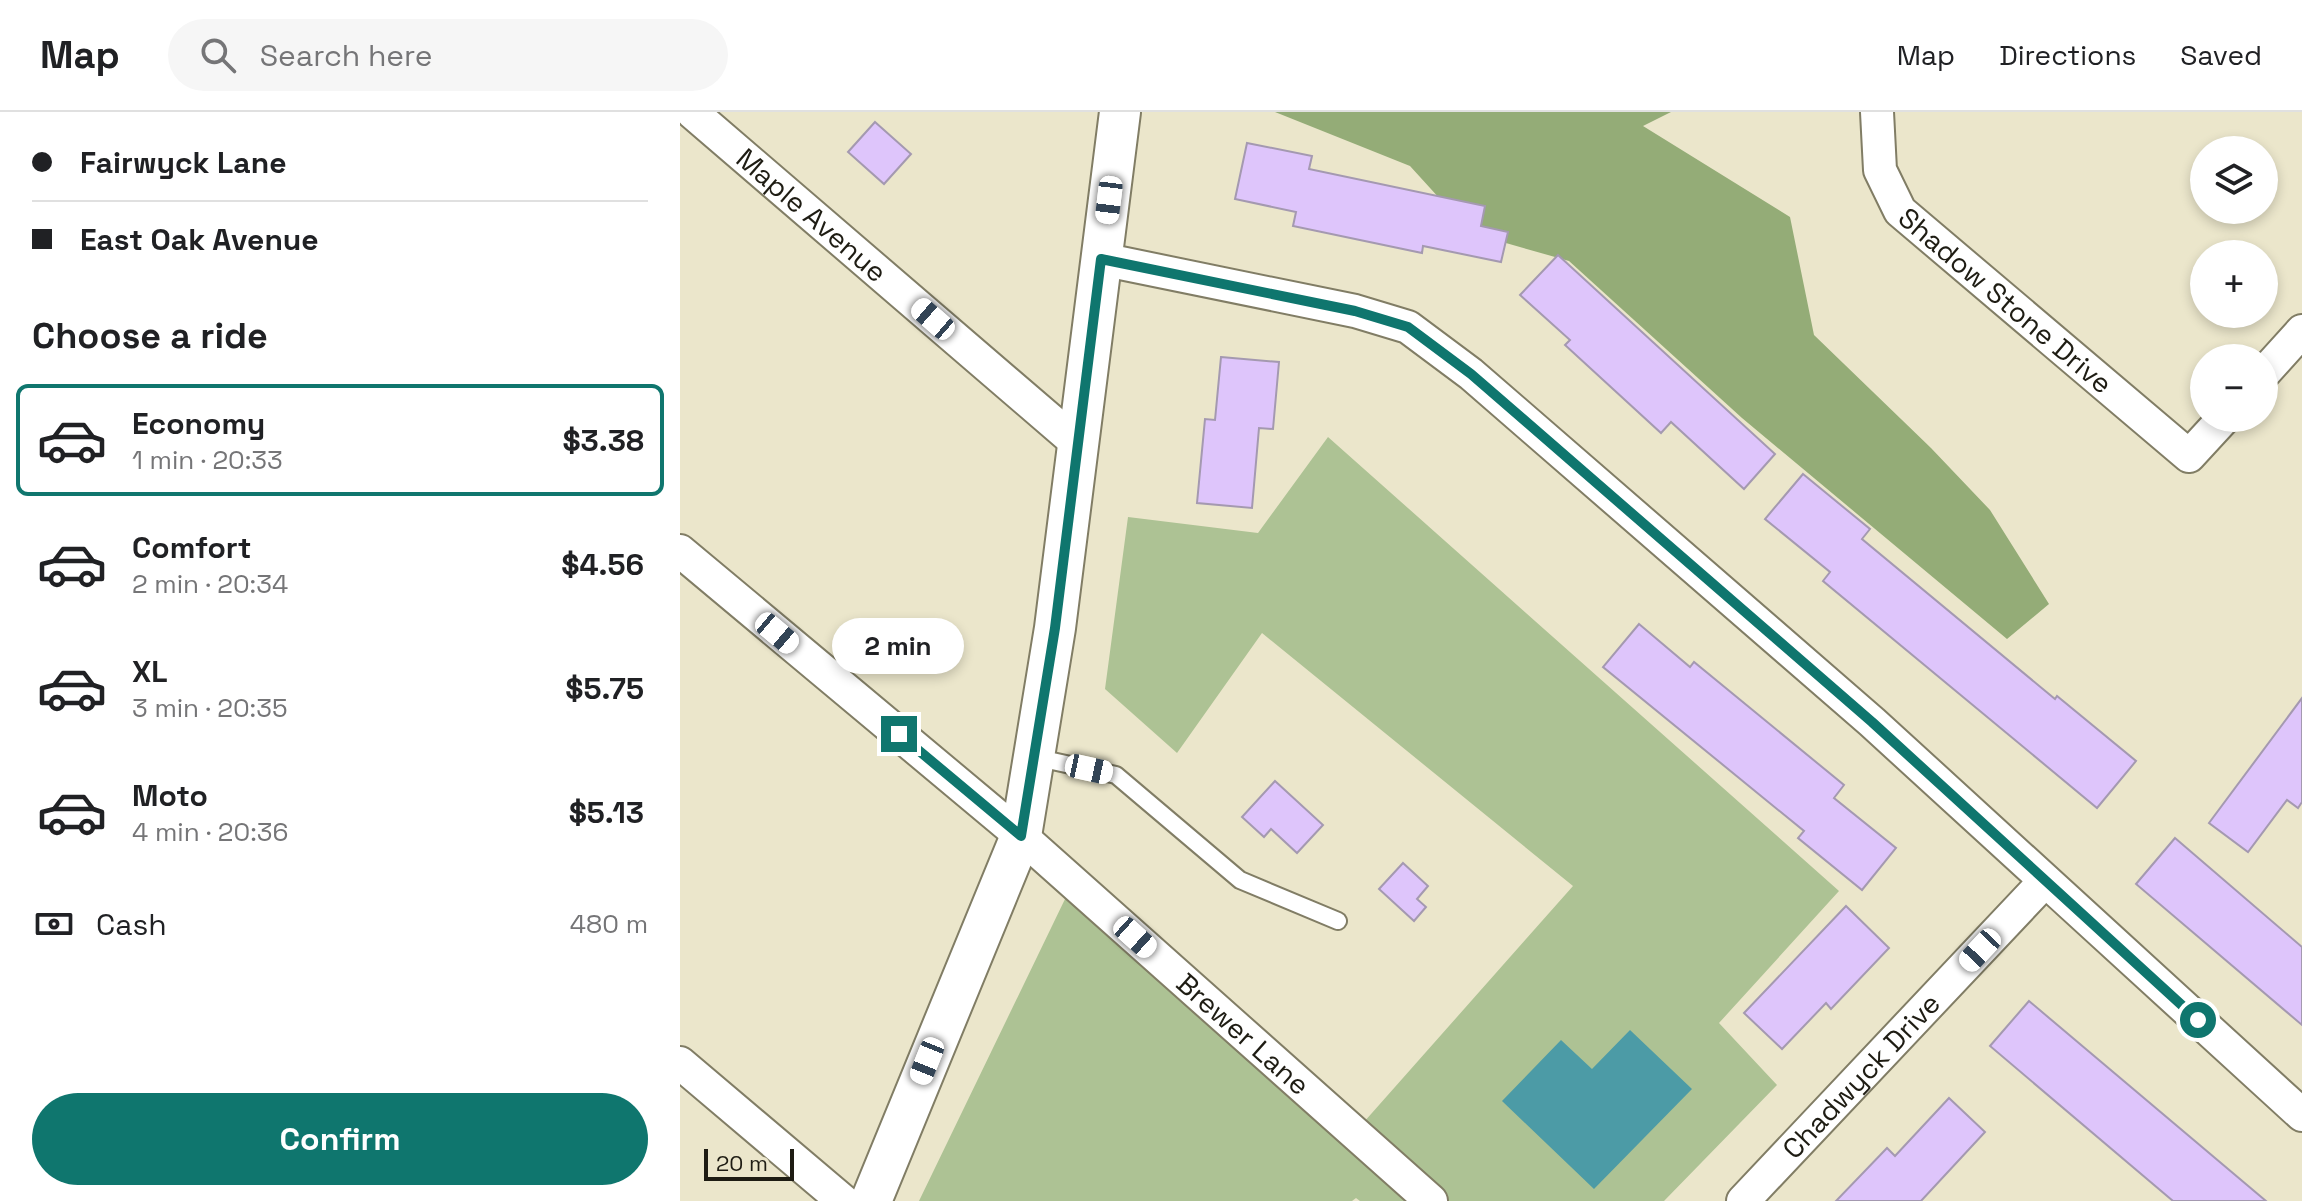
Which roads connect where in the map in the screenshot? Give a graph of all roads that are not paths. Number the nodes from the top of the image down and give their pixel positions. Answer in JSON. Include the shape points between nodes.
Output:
{"nodes":[{"id":1,"x":692,"y":112,"type":"edge"},
{"id":2,"x":1120,"y":112,"type":"edge"},
{"id":3,"x":1877,"y":112,"type":"edge"},
{"id":4,"x":1101,"y":259,"type":"junction"},
{"id":5,"x":2302,"y":331,"type":"edge"},
{"id":6,"x":2278,"y":358,"type":"edge"},
{"id":7,"x":2211,"y":432,"type":"edge"},
{"id":8,"x":1077,"y":443,"type":"junction"},
{"id":9,"x":680,"y":551,"type":"edge"},
{"id":10,"x":1034,"y":757,"type":"junction"},
{"id":11,"x":1021,"y":836,"type":"junction"},
{"id":12,"x":2045,"y":881,"type":"junction"},
{"id":13,"x":1338,"y":921,"type":"dead end"},
{"id":14,"x":680,"y":1063,"type":"edge"},
{"id":15,"x":2302,"y":1115,"type":"edge"},
{"id":16,"x":843,"y":1201,"type":"edge"},
{"id":17,"x":871,"y":1201,"type":"edge"},
{"id":18,"x":1431,"y":1201,"type":"edge"},
{"id":19,"x":1743,"y":1201,"type":"edge"}],
"edges":[{"from":1,"to":8,"type":"street","name":"Maple Avenue"},
{"from":2,"to":4,"type":"street"},
{"from":3,"to":7,"type":"street","name":"Shadow Stone Drive","via":[[1880,170],[1900,211],[2189,456]]},
{"from":4,"to":8,"type":"street"},
{"from":4,"to":12,"type":"street","via":[[1355,311],[1408,327],[1471,374],[1872,722]]},
{"from":5,"to":6,"type":"street"},
{"from":8,"to":10,"type":"street"},
{"from":9,"to":11,"type":"street","name":"Brewer Lane"},
{"from":10,"to":11,"type":"street"},
{"from":10,"to":13,"type":"lane","via":[[1116,775],[1240,880]]},
{"from":11,"to":17,"type":"street"},
{"from":11,"to":18,"type":"street","name":"Brewer Lane"},
{"from":12,"to":15,"type":"street"},
{"from":12,"to":19,"type":"street","name":"Chadwyck Drive"},
{"from":14,"to":16,"type":"street"}]}
